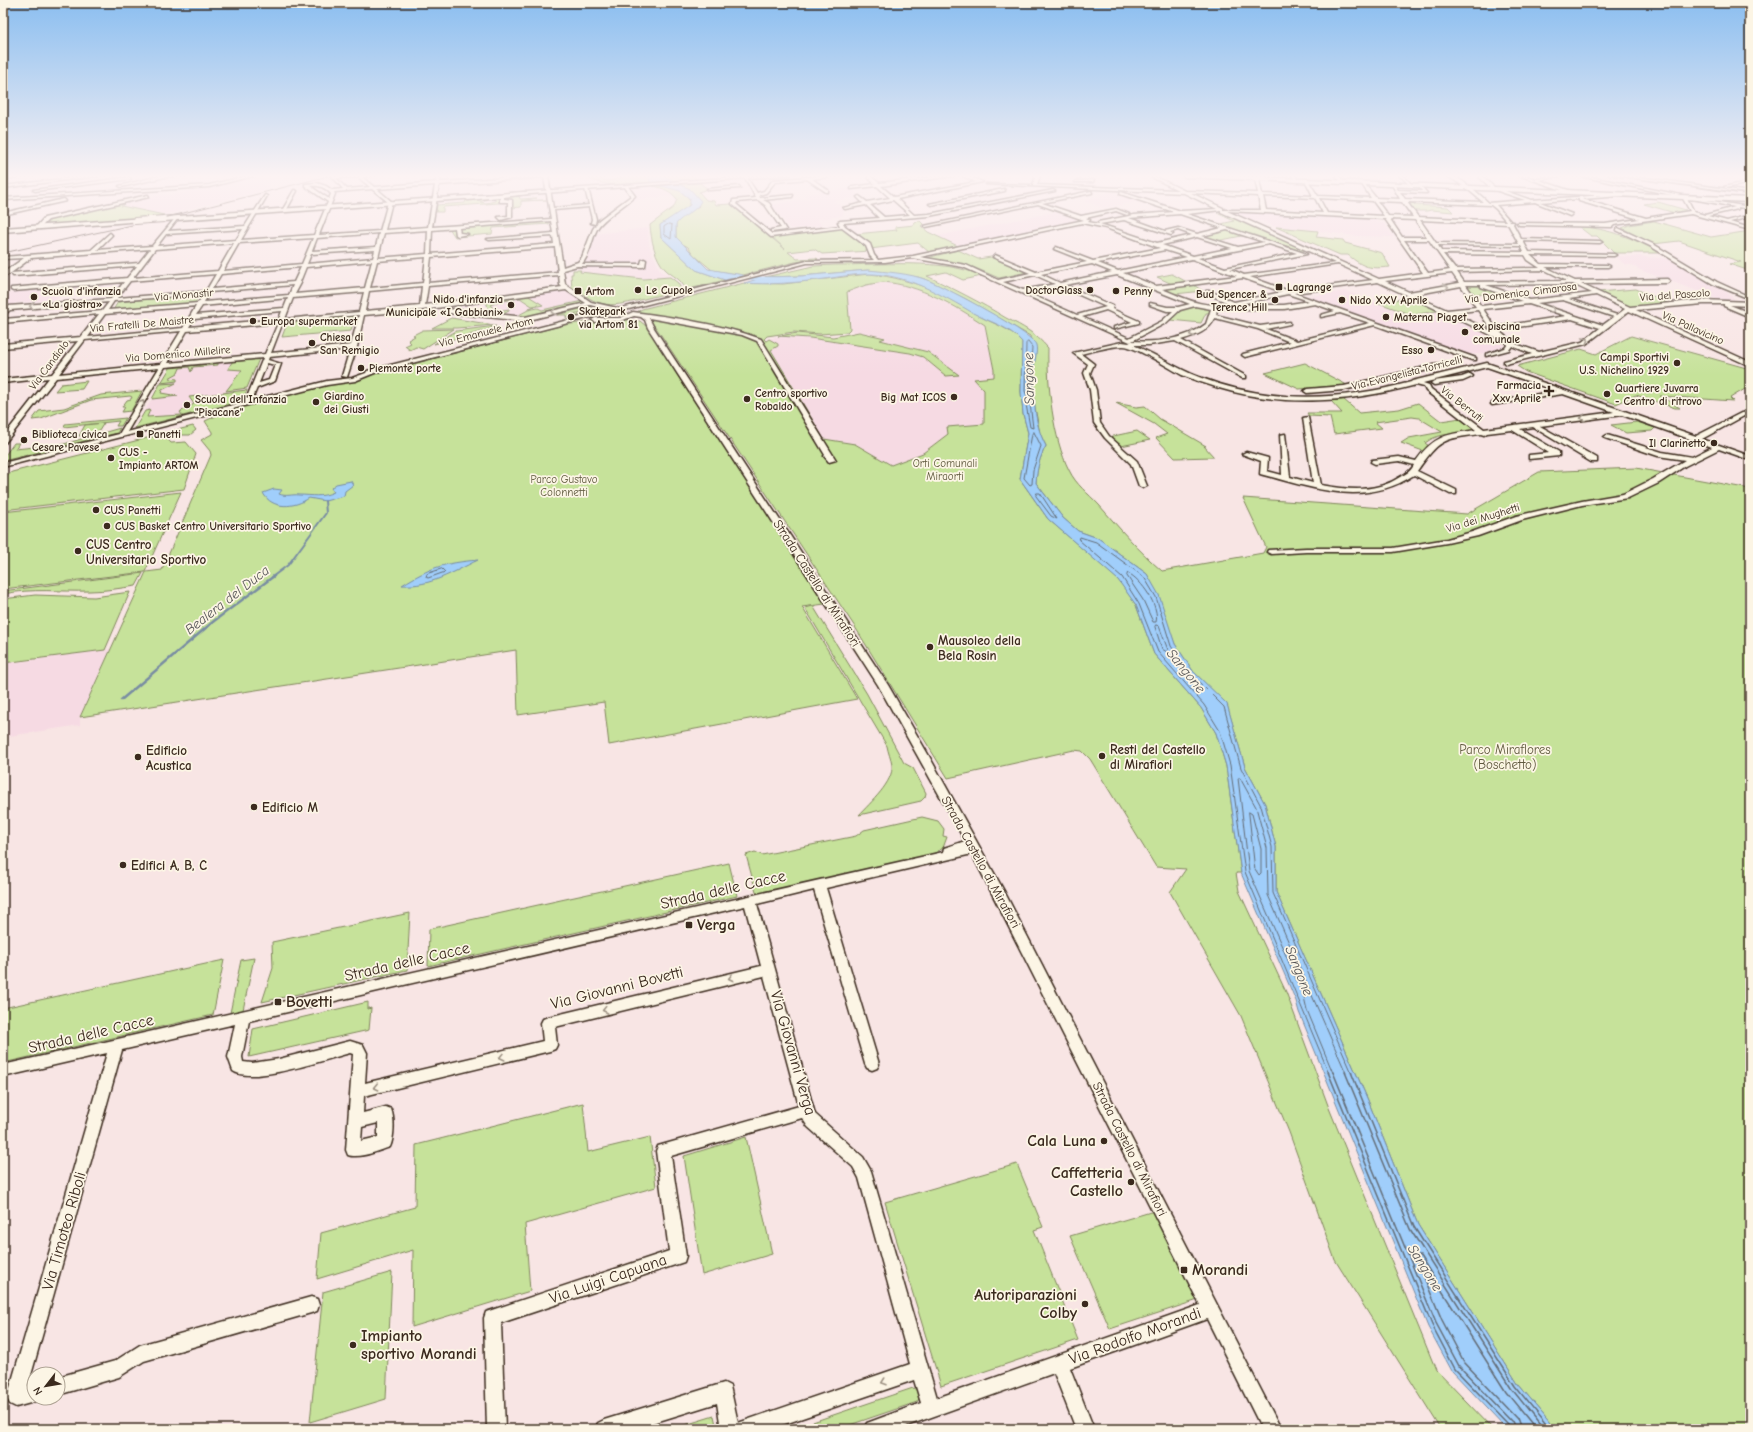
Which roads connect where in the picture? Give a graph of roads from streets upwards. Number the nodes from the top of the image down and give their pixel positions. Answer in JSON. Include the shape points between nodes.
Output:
{"nodes":[{"id":1,"x":102,"y":242,"type":"edge"},
{"id":2,"x":156,"y":242,"type":"edge"},
{"id":3,"x":237,"y":242,"type":"joint"},
{"id":4,"x":315,"y":242,"type":"edge"},
{"id":5,"x":379,"y":242,"type":"edge"},
{"id":6,"x":430,"y":242,"type":"edge"},
{"id":7,"x":556,"y":242,"type":"edge"},
{"id":8,"x":591,"y":242,"type":"edge"},
{"id":9,"x":865,"y":242,"type":"edge"},
{"id":10,"x":988,"y":242,"type":"edge"},
{"id":11,"x":1148,"y":242,"type":"edge"},
{"id":12,"x":1171,"y":242,"type":"edge"},
{"id":13,"x":1216,"y":242,"type":"edge"},
{"id":14,"x":1271,"y":242,"type":"joint"},
{"id":15,"x":1293,"y":242,"type":"edge"},
{"id":16,"x":1403,"y":242,"type":"edge"},
{"id":17,"x":1522,"y":242,"type":"junction"},
{"id":18,"x":1600,"y":242,"type":"dead end"},
{"id":19,"x":1644,"y":242,"type":"edge"},
{"id":20,"x":1435,"y":244,"type":"joint"},
{"id":21,"x":557,"y":245,"type":"junction"},
{"id":22,"x":1157,"y":245,"type":"junction"},
{"id":23,"x":152,"y":247,"type":"junction"},
{"id":24,"x":377,"y":248,"type":"junction"},
{"id":25,"x":1056,"y":248,"type":"dead end"},
{"id":26,"x":1166,"y":248,"type":"junction"},
{"id":27,"x":1238,"y":249,"type":"junction"},
{"id":28,"x":93,"y":251,"type":"junction"},
{"id":29,"x":1314,"y":251,"type":"junction"},
{"id":30,"x":938,"y":252,"type":"junction"},
{"id":31,"x":1440,"y":252,"type":"junction"},
{"id":32,"x":310,"y":253,"type":"junction"},
{"id":33,"x":1304,"y":253,"type":"junction"},
{"id":34,"x":1526,"y":253,"type":"junction"},
{"id":35,"x":1129,"y":255,"type":"junction"},
{"id":36,"x":1614,"y":255,"type":"dead end"},
{"id":37,"x":30,"y":256,"type":"junction"},
{"id":38,"x":429,"y":256,"type":"junction"},
{"id":39,"x":995,"y":256,"type":"dead end"},
{"id":40,"x":3,"y":258,"type":"edge"},
{"id":41,"x":1193,"y":258,"type":"junction"},
{"id":42,"x":876,"y":259,"type":"dead end"},
{"id":43,"x":374,"y":260,"type":"junction"},
{"id":44,"x":644,"y":260,"type":"dead end"},
{"id":45,"x":907,"y":260,"type":"junction"},
{"id":46,"x":1271,"y":260,"type":"junction"},
{"id":47,"x":920,"y":261,"type":"junction"},
{"id":48,"x":1264,"y":261,"type":"junction"},
{"id":49,"x":1093,"y":263,"type":"junction"},
{"id":50,"x":139,"y":264,"type":"junction"},
{"id":51,"x":578,"y":265,"type":"junction"},
{"id":52,"x":1538,"y":265,"type":"junction"},
{"id":53,"x":304,"y":266,"type":"junction"},
{"id":54,"x":1157,"y":266,"type":"junction"},
{"id":55,"x":1608,"y":266,"type":"dead end"},
{"id":56,"x":1296,"y":268,"type":"junction"},
{"id":57,"x":1225,"y":269,"type":"junction"},
{"id":58,"x":1544,"y":269,"type":"junction"},
{"id":59,"x":1288,"y":270,"type":"junction"},
{"id":60,"x":561,"y":271,"type":"junction"},
{"id":61,"x":1453,"y":271,"type":"junction"},
{"id":62,"x":219,"y":273,"type":"junction"},
{"id":63,"x":1037,"y":273,"type":"junction"},
{"id":64,"x":1120,"y":273,"type":"junction"},
{"id":65,"x":13,"y":274,"type":"dead end"},
{"id":66,"x":1426,"y":274,"type":"junction"},
{"id":67,"x":3,"y":275,"type":"edge"},
{"id":68,"x":1242,"y":275,"type":"junction"},
{"id":69,"x":128,"y":280,"type":"junction"},
{"id":70,"x":1378,"y":280,"type":"junction"},
{"id":71,"x":999,"y":281,"type":"junction"},
{"id":72,"x":1667,"y":281,"type":"dead end"},
{"id":73,"x":1570,"y":282,"type":"junction"},
{"id":74,"x":298,"y":283,"type":"junction"},
{"id":75,"x":1462,"y":284,"type":"junction"},
{"id":76,"x":1475,"y":284,"type":"junction"},
{"id":77,"x":425,"y":285,"type":"junction"},
{"id":78,"x":1062,"y":285,"type":"junction"},
{"id":79,"x":716,"y":286,"type":"junction"},
{"id":80,"x":566,"y":288,"type":"junction"},
{"id":81,"x":1156,"y":288,"type":"junction"},
{"id":82,"x":13,"y":289,"type":"dead end"},
{"id":83,"x":367,"y":290,"type":"junction"},
{"id":84,"x":208,"y":291,"type":"junction"},
{"id":85,"x":1023,"y":292,"type":"junction"},
{"id":86,"x":1208,"y":292,"type":"dead end"},
{"id":87,"x":1288,"y":292,"type":"junction"},
{"id":88,"x":1731,"y":292,"type":"junction"},
{"id":89,"x":1408,"y":294,"type":"junction"},
{"id":90,"x":1597,"y":294,"type":"junction"},
{"id":91,"x":152,"y":296,"type":"junction"},
{"id":92,"x":291,"y":296,"type":"junction"},
{"id":93,"x":1560,"y":298,"type":"junction"},
{"id":94,"x":1740,"y":299,"type":"junction"},
{"id":95,"x":113,"y":300,"type":"junction"},
{"id":96,"x":1750,"y":301,"type":"edge"},
{"id":97,"x":149,"y":302,"type":"dead end"},
{"id":98,"x":1315,"y":302,"type":"junction"},
{"id":99,"x":1527,"y":302,"type":"junction"},
{"id":100,"x":1721,"y":302,"type":"junction"},
{"id":101,"x":592,"y":303,"type":"junction"},
{"id":102,"x":200,"y":304,"type":"junction"},
{"id":103,"x":1152,"y":304,"type":"dead end"},
{"id":104,"x":1195,"y":304,"type":"junction"},
{"id":105,"x":1231,"y":305,"type":"junction"},
{"id":106,"x":286,"y":308,"type":"junction"},
{"id":107,"x":422,"y":308,"type":"junction"},
{"id":108,"x":1110,"y":308,"type":"junction"},
{"id":109,"x":1214,"y":308,"type":"junction"},
{"id":110,"x":1479,"y":308,"type":"junction"},
{"id":111,"x":618,"y":309,"type":"junction"},
{"id":112,"x":1178,"y":309,"type":"junction"},
{"id":113,"x":1628,"y":309,"type":"junction"},
{"id":114,"x":449,"y":311,"type":"dead end"},
{"id":115,"x":1340,"y":311,"type":"junction"},
{"id":116,"x":103,"y":312,"type":"junction"},
{"id":117,"x":1446,"y":312,"type":"junction"},
{"id":118,"x":604,"y":313,"type":"junction"},
{"id":119,"x":633,"y":313,"type":"junction"},
{"id":120,"x":3,"y":314,"type":"edge"},
{"id":121,"x":363,"y":314,"type":"junction"},
{"id":122,"x":1750,"y":315,"type":"edge"},
{"id":123,"x":1213,"y":316,"type":"junction"},
{"id":124,"x":1323,"y":316,"type":"dead end"},
{"id":125,"x":193,"y":317,"type":"junction"},
{"id":126,"x":1076,"y":317,"type":"junction"},
{"id":127,"x":1573,"y":317,"type":"junction"},
{"id":128,"x":1618,"y":317,"type":"junction"},
{"id":129,"x":628,"y":318,"type":"junction"},
{"id":130,"x":609,"y":319,"type":"junction"},
{"id":131,"x":643,"y":319,"type":"junction"},
{"id":132,"x":3,"y":321,"type":"edge"},
{"id":133,"x":282,"y":321,"type":"junction"},
{"id":134,"x":567,"y":323,"type":"junction"},
{"id":135,"x":1288,"y":323,"type":"dead end"},
{"id":136,"x":1374,"y":324,"type":"junction"},
{"id":137,"x":1603,"y":327,"type":"junction"},
{"id":138,"x":1116,"y":328,"type":"dead end"},
{"id":139,"x":1260,"y":328,"type":"junction"},
{"id":140,"x":1494,"y":329,"type":"junction"},
{"id":141,"x":186,"y":330,"type":"junction"},
{"id":142,"x":1485,"y":330,"type":"junction"},
{"id":143,"x":1500,"y":335,"type":"junction"},
{"id":144,"x":82,"y":339,"type":"junction"},
{"id":145,"x":1176,"y":339,"type":"junction"},
{"id":146,"x":1127,"y":342,"type":"junction"},
{"id":147,"x":1297,"y":344,"type":"junction"},
{"id":148,"x":1511,"y":344,"type":"junction"},
{"id":149,"x":3,"y":346,"type":"edge"},
{"id":150,"x":354,"y":347,"type":"junction"},
{"id":151,"x":1549,"y":352,"type":"junction"},
{"id":152,"x":1538,"y":354,"type":"junction"},
{"id":153,"x":1245,"y":355,"type":"dead end"},
{"id":154,"x":1488,"y":355,"type":"junction"},
{"id":155,"x":267,"y":358,"type":"junction"},
{"id":156,"x":1475,"y":358,"type":"junction"},
{"id":157,"x":1447,"y":364,"type":"dead end"},
{"id":158,"x":1505,"y":364,"type":"junction"},
{"id":159,"x":1750,"y":364,"type":"edge"},
{"id":160,"x":165,"y":365,"type":"junction"},
{"id":161,"x":1489,"y":366,"type":"junction"},
{"id":162,"x":1518,"y":375,"type":"junction"},
{"id":163,"x":55,"y":376,"type":"junction"},
{"id":164,"x":1396,"y":376,"type":"junction"},
{"id":165,"x":1470,"y":376,"type":"dead end"},
{"id":166,"x":1244,"y":377,"type":"dead end"},
{"id":167,"x":344,"y":378,"type":"junction"},
{"id":168,"x":3,"y":381,"type":"edge"},
{"id":169,"x":1406,"y":383,"type":"junction"},
{"id":170,"x":1415,"y":384,"type":"junction"},
{"id":171,"x":1425,"y":385,"type":"junction"},
{"id":172,"x":256,"y":386,"type":"junction"},
{"id":173,"x":1307,"y":391,"type":"dead end"},
{"id":174,"x":1580,"y":391,"type":"dead end"},
{"id":175,"x":1568,"y":393,"type":"junction"},
{"id":176,"x":247,"y":404,"type":"junction"},
{"id":177,"x":1494,"y":404,"type":"dead end"},
{"id":178,"x":1622,"y":412,"type":"junction"},
{"id":179,"x":1750,"y":414,"type":"edge"},
{"id":180,"x":1306,"y":418,"type":"dead end"},
{"id":181,"x":1534,"y":425,"type":"junction"},
{"id":182,"x":1514,"y":428,"type":"junction"},
{"id":183,"x":13,"y":429,"type":"junction"},
{"id":184,"x":3,"y":430,"type":"edge"},
{"id":185,"x":1484,"y":433,"type":"junction"},
{"id":186,"x":1283,"y":434,"type":"dead end"},
{"id":187,"x":121,"y":436,"type":"junction"},
{"id":188,"x":1607,"y":437,"type":"dead end"},
{"id":189,"x":1696,"y":439,"type":"junction"},
{"id":190,"x":3,"y":442,"type":"edge"},
{"id":191,"x":1718,"y":447,"type":"junction"},
{"id":192,"x":1246,"y":454,"type":"dead end"},
{"id":193,"x":830,"y":457,"type":"dead end"},
{"id":194,"x":1532,"y":457,"type":"dead end"},
{"id":195,"x":1749,"y":457,"type":"edge"},
{"id":196,"x":1692,"y":459,"type":"junction"},
{"id":197,"x":1594,"y":460,"type":"dead end"},
{"id":198,"x":1375,"y":462,"type":"dead end"},
{"id":199,"x":1418,"y":464,"type":"junction"},
{"id":200,"x":3,"y":469,"type":"edge"},
{"id":201,"x":1413,"y":472,"type":"junction"},
{"id":202,"x":1286,"y":478,"type":"junction"},
{"id":203,"x":1317,"y":485,"type":"junction"},
{"id":204,"x":1143,"y":486,"type":"dead end"},
{"id":205,"x":1453,"y":492,"type":"dead end"},
{"id":206,"x":1271,"y":552,"type":"dead end"},
{"id":207,"x":974,"y":846,"type":"junction"},
{"id":208,"x":819,"y":886,"type":"junction"},
{"id":209,"x":750,"y":901,"type":"junction"},
{"id":210,"x":769,"y":969,"type":"junction"},
{"id":211,"x":243,"y":1017,"type":"junction"},
{"id":212,"x":116,"y":1046,"type":"junction"},
{"id":213,"x":872,"y":1064,"type":"dead end"},
{"id":214,"x":3,"y":1071,"type":"edge"},
{"id":215,"x":358,"y":1091,"type":"junction"},
{"id":216,"x":807,"y":1110,"type":"junction"},
{"id":217,"x":355,"y":1122,"type":"dead end"},
{"id":218,"x":311,"y":1305,"type":"dead end"},
{"id":219,"x":1211,"y":1309,"type":"junction"},
{"id":220,"x":1059,"y":1363,"type":"junction"},
{"id":221,"x":921,"y":1369,"type":"junction"},
{"id":222,"x":66,"y":1384,"type":"edge"},
{"id":223,"x":26,"y":1395,"type":"edge"},
{"id":224,"x":931,"y":1409,"type":"junction"},
{"id":225,"x":496,"y":1429,"type":"edge"},
{"id":226,"x":604,"y":1429,"type":"edge"},
{"id":227,"x":730,"y":1429,"type":"edge"},
{"id":228,"x":744,"y":1429,"type":"edge"},
{"id":229,"x":873,"y":1429,"type":"edge"},
{"id":230,"x":1085,"y":1429,"type":"edge"},
{"id":231,"x":1272,"y":1429,"type":"edge"}],
"edges":[{"from":1,"to":28,"type":"street"},
{"from":2,"to":23,"type":"street","name":"Via Candiolo"},
{"from":3,"to":23,"type":"street"},
{"from":3,"to":62,"type":"street"},
{"from":4,"to":32,"type":"street"},
{"from":5,"to":24,"type":"street"},
{"from":6,"to":38,"type":"street"},
{"from":7,"to":21,"type":"street"},
{"from":8,"to":51,"type":"street","via":[[587,254]]},
{"from":9,"to":42,"type":"street"},
{"from":10,"to":30,"type":"street"},
{"from":11,"to":22,"type":"street"},
{"from":12,"to":22,"type":"street"},
{"from":13,"to":27,"type":"street"},
{"from":14,"to":27,"type":"street"},
{"from":14,"to":33,"type":"street"},
{"from":15,"to":29,"type":"street"},
{"from":16,"to":66,"type":"street"},
{"from":17,"to":18,"type":"street"},
{"from":17,"to":20,"type":"street"},
{"from":17,"to":34,"type":"street"},
{"from":19,"to":88,"type":"street"},
{"from":20,"to":31,"type":"street"},
{"from":21,"to":38,"type":"street"},
{"from":21,"to":60,"type":"street"},
{"from":22,"to":26,"type":"street"},
{"from":23,"to":28,"type":"street"},
{"from":23,"to":50,"type":"street","name":"Via Candiolo"},
{"from":24,"to":32,"type":"street"},
{"from":24,"to":43,"type":"street"},
{"from":25,"to":49,"type":"street"},
{"from":26,"to":35,"type":"street"},
{"from":26,"to":41,"type":"street"},
{"from":27,"to":41,"type":"street"},
{"from":28,"to":37,"type":"street"},
{"from":29,"to":33,"type":"street"},
{"from":29,"to":70,"type":"street"},
{"from":30,"to":45,"type":"street"},
{"from":30,"to":47,"type":"street","via":[[926,255]]},
{"from":31,"to":34,"type":"street"},
{"from":31,"to":61,"type":"street"},
{"from":32,"to":53,"type":"street"},
{"from":33,"to":46,"type":"street"},
{"from":33,"to":56,"type":"street","via":[[1336,264]]},
{"from":34,"to":36,"type":"street"},
{"from":34,"to":52,"type":"street","name":"Via Pallavicino"},
{"from":35,"to":49,"type":"street"},
{"from":35,"to":54,"type":"street"},
{"from":37,"to":40,"type":"street"},
{"from":37,"to":67,"type":"street"},
{"from":38,"to":43,"type":"street"},
{"from":38,"to":77,"type":"street"},
{"from":39,"to":63,"type":"street"},
{"from":41,"to":54,"type":"street"},
{"from":41,"to":57,"type":"street"},
{"from":43,"to":53,"type":"street"},
{"from":43,"to":83,"type":"street"},
{"from":44,"to":51,"type":"street","via":[[644,266]]},
{"from":45,"to":47,"type":"street","name":"Via Evangelista Torricelli"},
{"from":45,"to":79,"type":"street","via":[[794,266]]},
{"from":46,"to":48,"type":"street"},
{"from":46,"to":56,"type":"street"},
{"from":47,"to":71,"type":"street","name":"Via Evangelista Torricelli","via":[[974,270]]},
{"from":48,"to":57,"type":"street"},
{"from":48,"to":59,"type":"street"},
{"from":49,"to":63,"type":"street"},
{"from":49,"to":64,"type":"street"},
{"from":50,"to":65,"type":"street"},
{"from":50,"to":69,"type":"street","name":"Via Candiolo"},
{"from":51,"to":60,"type":"street"},
{"from":52,"to":55,"type":"street"},
{"from":52,"to":58,"type":"street","name":"Via Pallavicino"},
{"from":53,"to":62,"type":"street"},
{"from":53,"to":74,"type":"street"},
{"from":54,"to":64,"type":"street"},
{"from":56,"to":59,"type":"street"},
{"from":57,"to":68,"type":"street"},
{"from":58,"to":61,"type":"street"},
{"from":58,"to":73,"type":"street","name":"Via Pallavicino"},
{"from":59,"to":68,"type":"street"},
{"from":60,"to":77,"type":"street","name":"Via Monastir"},
{"from":60,"to":80,"type":"street","via":[[563,285]]},
{"from":61,"to":66,"type":"street"},
{"from":61,"to":75,"type":"street"},
{"from":62,"to":69,"type":"street"},
{"from":62,"to":84,"type":"street"},
{"from":63,"to":71,"type":"street"},
{"from":63,"to":78,"type":"street"},
{"from":64,"to":78,"type":"street"},
{"from":64,"to":81,"type":"street"},
{"from":66,"to":70,"type":"street"},
{"from":68,"to":81,"type":"street"},
{"from":68,"to":87,"type":"street"},
{"from":69,"to":82,"type":"street"},
{"from":69,"to":95,"type":"street","name":"Via Candiolo"},
{"from":70,"to":87,"type":"street"},
{"from":70,"to":89,"type":"street"},
{"from":71,"to":85,"type":"street","name":"Via Evangelista Torricelli"},
{"from":72,"to":73,"type":"street"},
{"from":73,"to":76,"type":"street"},
{"from":73,"to":90,"type":"street","name":"Via Pallavicino"},
{"from":74,"to":84,"type":"street"},
{"from":74,"to":92,"type":"street"},
{"from":75,"to":76,"type":"street"},
{"from":89,"to":75,"type":"street","one_way":true},
{"from":75,"to":110,"type":"street"},
{"from":76,"to":99,"type":"street"},
{"from":77,"to":83,"type":"street","name":"Via Monastir"},
{"from":77,"to":107,"type":"street"},
{"from":78,"to":85,"type":"street"},
{"from":78,"to":108,"type":"street"},
{"from":79,"to":111,"type":"street"},
{"from":79,"to":119,"type":"street","via":[[640,307],[634,309]]},
{"from":80,"to":101,"type":"street"},
{"from":80,"to":107,"type":"street","name":"Via Fratelli De Maistre"},
{"from":81,"to":104,"type":"street"},
{"from":83,"to":92,"type":"street","name":"Via Monastir"},
{"from":83,"to":121,"type":"street"},
{"from":84,"to":91,"type":"street"},
{"from":84,"to":102,"type":"street"},
{"from":85,"to":126,"type":"street","name":"Via Evangelista Torricelli"},
{"from":86,"to":105,"type":"street"},
{"from":87,"to":98,"type":"street"},
{"from":87,"to":105,"type":"street"},
{"from":88,"to":94,"type":"street"},
{"from":88,"to":96,"type":"street"},
{"from":89,"to":117,"type":"street"},
{"from":90,"to":93,"type":"street","name":"Via Domenico Cimarosa"},
{"from":90,"to":113,"type":"street","name":"Via Pallavicino"},
{"from":91,"to":95,"type":"street"},
{"from":91,"to":97,"type":"street"},
{"from":92,"to":102,"type":"street","name":"Via Monastir"},
{"from":92,"to":106,"type":"street"},
{"from":93,"to":99,"type":"street","name":"Via Domenico Cimarosa"},
{"from":93,"to":128,"type":"street"},
{"from":94,"to":96,"type":"street"},
{"from":94,"to":100,"type":"street","name":"Via del Pascolo"},
{"from":95,"to":116,"type":"street","name":"Via Candiolo"},
{"from":95,"to":120,"type":"street","one_way":true,"via":[[8,308]]},
{"from":96,"to":100,"type":"street","name":"Via del Pascolo"},
{"from":98,"to":105,"type":"street","via":[[1272,308]]},
{"from":98,"to":115,"type":"street"},
{"from":99,"to":110,"type":"street","name":"Via Domenico Cimarosa"},
{"from":99,"to":127,"type":"street","one_way":true},
{"from":100,"to":113,"type":"street","name":"Via del Pascolo","via":[[1689,302]]},
{"from":100,"to":122,"type":"street"},
{"from":101,"to":111,"type":"street"},
{"from":101,"to":114,"type":"street","one_way":true,"via":[[525,320]]},
{"from":101,"to":118,"type":"street"},
{"from":102,"to":116,"type":"street","name":"Via Monastir"},
{"from":102,"to":125,"type":"street"},
{"from":103,"to":112,"type":"street"},
{"from":104,"to":109,"type":"street"},
{"from":104,"to":112,"type":"street"},
{"from":105,"to":109,"type":"street"},
{"from":106,"to":125,"type":"street"},
{"from":106,"to":133,"type":"street"},
{"from":107,"to":121,"type":"street","name":"Via Fratelli De Maistre"},
{"from":108,"to":126,"type":"street"},
{"from":108,"to":138,"type":"street","via":[[1137,322]]},
{"from":109,"to":123,"type":"street"},
{"from":110,"to":117,"type":"street","name":"Via Domenico Cimarosa"},
{"from":110,"to":140,"type":"street"},
{"from":111,"to":118,"type":"street","name":"Via Emanuele Artom"},
{"from":111,"to":119,"type":"street"},
{"from":112,"to":146,"type":"street","via":[[1164,322]]},
{"from":113,"to":128,"type":"street","name":"Via Evangelista Torricelli"},
{"from":113,"to":159,"type":"street","name":"Via Pallavicino"},
{"from":115,"to":124,"type":"street"},
{"from":115,"to":136,"type":"street"},
{"from":116,"to":132,"type":"street","name":"Via Monastir"},
{"from":116,"to":144,"type":"street","name":"Via Candiolo"},
{"from":117,"to":142,"type":"street"},
{"from":118,"to":130,"type":"street"},
{"from":118,"to":134,"type":"street","name":"Via Emanuele Artom"},
{"from":119,"to":129,"type":"street"},
{"from":119,"to":131,"type":"street"},
{"from":121,"to":133,"type":"street","name":"Via Fratelli De Maistre"},
{"from":121,"to":150,"type":"street"},
{"from":123,"to":139,"type":"street"},
{"from":123,"to":145,"type":"street","one_way":true,"via":[[1202,330]]},
{"from":125,"to":141,"type":"street"},
{"from":126,"to":146,"type":"street","name":"Via Evangelista Torricelli"},
{"from":127,"to":137,"type":"street"},
{"from":127,"to":140,"type":"street"},
{"from":128,"to":137,"type":"street","name":"Via Evangelista Torricelli"},
{"from":129,"to":130,"type":"street"},
{"from":129,"to":131,"type":"street"},
{"from":130,"to":134,"type":"street"},
{"from":131,"to":193,"type":"street","via":[[658,317],[743,334],[759,340]]},
{"from":131,"to":207,"type":"street","name":"Strada Castello di Mirafiori","via":[[883,685]]},
{"from":133,"to":141,"type":"street","name":"Via Fratelli De Maistre"},
{"from":133,"to":155,"type":"street"},
{"from":134,"to":167,"type":"street","name":"Via Emanuele Artom","via":[[356,376],[353,380]]},
{"from":135,"to":139,"type":"street"},
{"from":136,"to":147,"type":"street"},
{"from":136,"to":156,"type":"street"},
{"from":151,"to":137,"type":"street","name":"Via Evangelista Torricelli","one_way":true,"via":[[1584,343]]},
{"from":139,"to":147,"type":"street"},
{"from":140,"to":142,"type":"street"},
{"from":140,"to":143,"type":"street"},
{"from":141,"to":144,"type":"street","name":"Via Fratelli De Maistre"},
{"from":141,"to":160,"type":"street"},
{"from":142,"to":143,"type":"street"},
{"from":142,"to":148,"type":"street"},
{"from":143,"to":148,"type":"street"},
{"from":143,"to":151,"type":"street"},
{"from":144,"to":149,"type":"street","name":"Via Fratelli De Maistre"},
{"from":144,"to":163,"type":"street","name":"Via Candiolo"},
{"from":145,"to":146,"type":"street","via":[[1142,344]]},
{"from":145,"to":166,"type":"street"},
{"from":146,"to":169,"type":"street","name":"Via Evangelista Torricelli","via":[[1204,382],[1264,395],[1297,399],[1339,398],[1370,394]]},
{"from":146,"to":204,"type":"street","via":[[1076,353],[1091,364],[1087,373],[1093,390],[1097,423],[1107,437],[1134,463]]},
{"from":147,"to":153,"type":"street"},
{"from":148,"to":152,"type":"street"},
{"from":148,"to":154,"type":"street","via":[[1507,349]]},
{"from":150,"to":155,"type":"street","name":"Via Domenico Millelire"},
{"from":150,"to":167,"type":"street"},
{"from":151,"to":152,"type":"street","name":"Via Evangelista Torricelli"},
{"from":152,"to":158,"type":"street","name":"Via Evangelista Torricelli"},
{"from":154,"to":156,"type":"street"},
{"from":154,"to":158,"type":"street"},
{"from":155,"to":160,"type":"street","name":"Via Domenico Millelire"},
{"from":155,"to":172,"type":"street"},
{"from":155,"to":172,"type":"street","via":[[278,364],[272,381]]},
{"from":156,"to":161,"type":"street"},
{"from":156,"to":169,"type":"street","name":"Via Evangelista Torricelli","via":[[1465,365]]},
{"from":157,"to":164,"type":"street","name":"Via Evangelista Torricelli"},
{"from":158,"to":161,"type":"street","name":"Via Evangelista Torricelli"},
{"from":158,"to":162,"type":"street"},
{"from":160,"to":163,"type":"street","name":"Via Domenico Millelire"},
{"from":187,"to":160,"type":"street","one_way":true},
{"from":161,"to":162,"type":"street"},
{"from":161,"to":171,"type":"street","name":"Via Evangelista Torricelli","via":[[1470,368]]},
{"from":162,"to":175,"type":"street"},
{"from":163,"to":168,"type":"street","name":"Via Domenico Millelire"},
{"from":163,"to":183,"type":"street","name":"Via Candiolo"},
{"from":164,"to":169,"type":"street"},
{"from":164,"to":173,"type":"street","name":"Via Evangelista Torricelli","via":[[1344,388]]},
{"from":165,"to":171,"type":"street"},
{"from":167,"to":176,"type":"street"},
{"from":169,"to":170,"type":"street","name":"Via Berruti"},
{"from":170,"to":171,"type":"street","name":"Via Berruti"},
{"from":170,"to":171,"type":"street","name":"Via Evangelista Torricelli"},
{"from":171,"to":185,"type":"street","name":"Via Berruti"},
{"from":172,"to":176,"type":"street"},
{"from":174,"to":175,"type":"street"},
{"from":175,"to":177,"type":"street"},
{"from":175,"to":178,"type":"street"},
{"from":176,"to":187,"type":"street"},
{"from":178,"to":181,"type":"street","one_way":true},
{"from":178,"to":189,"type":"street"},
{"from":179,"to":189,"type":"street","via":[[1743,414]]},
{"from":180,"to":203,"type":"street"},
{"from":181,"to":182,"type":"street"},
{"from":181,"to":197,"type":"street"},
{"from":182,"to":185,"type":"street"},
{"from":182,"to":194,"type":"street","via":[[1556,454]]},
{"from":183,"to":184,"type":"street"},
{"from":183,"to":190,"type":"street","name":"Via Candiolo"},
{"from":185,"to":199,"type":"street","via":[[1450,436],[1438,441]]},
{"from":186,"to":202,"type":"street"},
{"from":187,"to":200,"type":"street"},
{"from":188,"to":196,"type":"street","via":[[1661,454]]},
{"from":189,"to":191,"type":"street"},
{"from":191,"to":195,"type":"street"},
{"from":191,"to":196,"type":"street","name":"Via dei Mughetti"},
{"from":192,"to":202,"type":"street","via":[[1264,460],[1263,472]]},
{"from":196,"to":206,"type":"street","name":"Via dei Mughetti","via":[[1625,496],[1519,518],[1447,541],[1393,550]]},
{"from":198,"to":199,"type":"street","via":[[1399,459]]},
{"from":199,"to":201,"type":"street"},
{"from":201,"to":203,"type":"street","via":[[1394,484],[1373,490],[1347,492]]},
{"from":201,"to":205,"type":"street"},
{"from":202,"to":203,"type":"street"},
{"from":207,"to":208,"type":"street","name":"Strada delle Cacce"},
{"from":207,"to":219,"type":"street","name":"Strada Castello di Mirafiori"},
{"from":208,"to":209,"type":"street","name":"Strada delle Cacce"},
{"from":208,"to":213,"type":"street"},
{"from":209,"to":210,"type":"street","name":"Via Giovanni Verga"},
{"from":209,"to":211,"type":"street","name":"Strada delle Cacce"},
{"from":210,"to":215,"type":"street","name":"Via Giovanni Bovetti","one_way":true,"via":[[548,1024],[550,1045]]},
{"from":210,"to":216,"type":"street","name":"Via Giovanni Verga"},
{"from":211,"to":212,"type":"street","name":"Strada delle Cacce"},
{"from":211,"to":215,"type":"street","via":[[235,1057],[239,1067],[261,1068],[350,1047],[355,1048],[360,1053]]},
{"from":212,"to":214,"type":"street","name":"Strada delle Cacce"},
{"from":212,"to":223,"type":"street","name":"Via Timoteo Riboli","via":[[16,1398]]},
{"from":215,"to":217,"type":"street"},
{"from":216,"to":221,"type":"street","name":"Via Giovanni Verga","via":[[813,1122],[862,1168]]},
{"from":216,"to":225,"type":"street","name":"Via Luigi Capuana","via":[[664,1151],[678,1256],[492,1318]]},
{"from":218,"to":222,"type":"street","via":[[140,1354],[119,1368]]},
{"from":219,"to":220,"type":"street","name":"Via Rodolfo Morandi"},
{"from":219,"to":231,"type":"street","name":"Strada Castello di Mirafiori"},
{"from":220,"to":224,"type":"street","name":"Via Rodolfo Morandi"},
{"from":220,"to":230,"type":"street","name":"Via Rodolfo Morandi"},
{"from":221,"to":224,"type":"street"},
{"from":221,"to":228,"type":"street","one_way":true},
{"from":224,"to":229,"type":"street","name":"Via Rodolfo Morandi"},
{"from":226,"to":227,"type":"street","via":[[724,1392]]}]}
